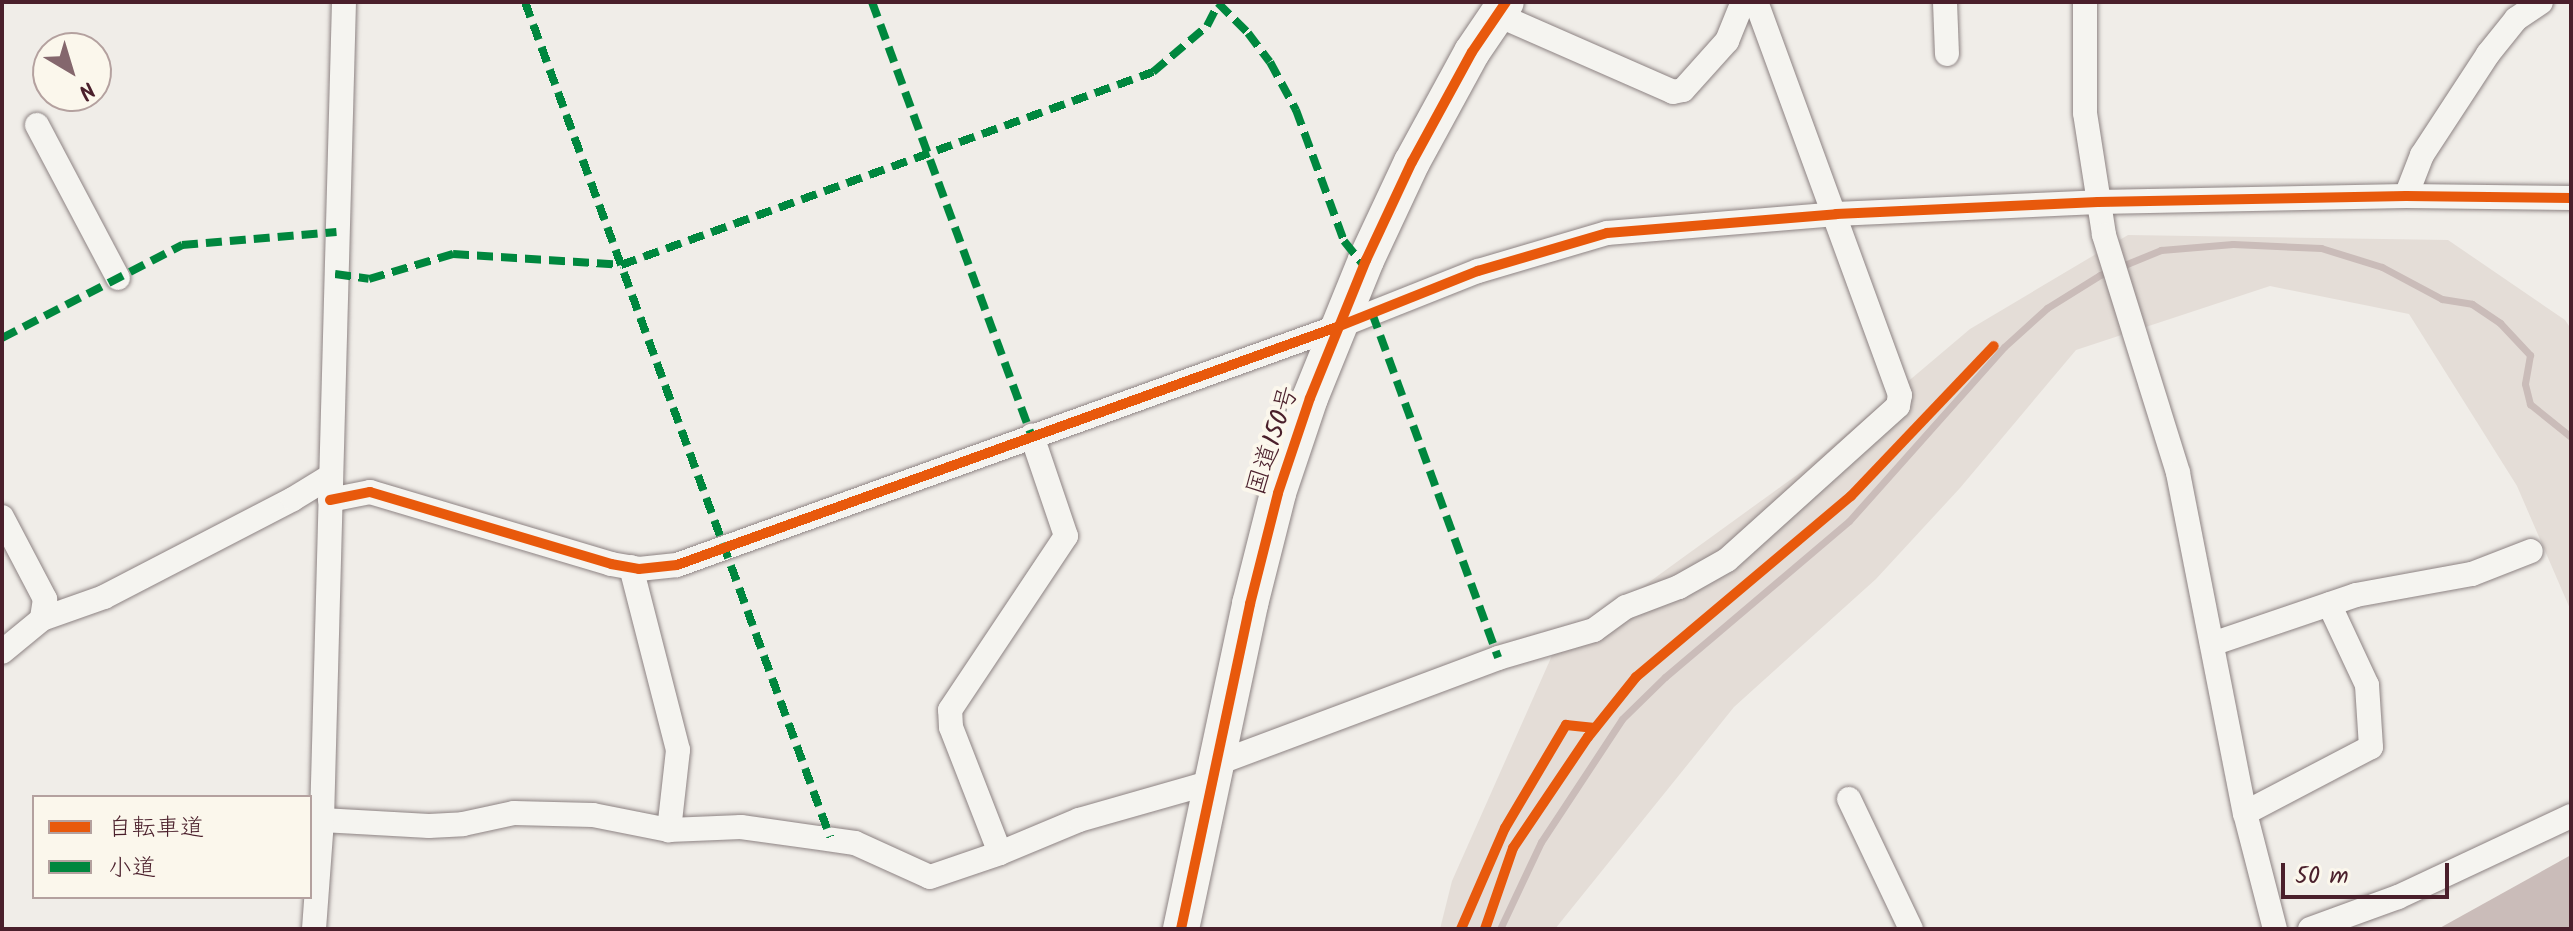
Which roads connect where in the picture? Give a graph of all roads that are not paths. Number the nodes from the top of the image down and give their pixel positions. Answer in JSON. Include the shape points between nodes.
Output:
{"nodes":[{"id":1,"x":344,"y":2,"type":"edge"},
{"id":2,"x":1748,"y":2,"type":"edge"},
{"id":3,"x":1756,"y":2,"type":"edge"},
{"id":4,"x":1945,"y":2,"type":"edge"},
{"id":5,"x":2085,"y":2,"type":"edge"},
{"id":6,"x":2541,"y":2,"type":"edge"},
{"id":7,"x":1502,"y":8,"type":"edge"},
{"id":8,"x":1947,"y":54,"type":"dead end"},
{"id":9,"x":37,"y":125,"type":"dead end"},
{"id":10,"x":2406,"y":196,"type":"junction"},
{"id":11,"x":2571,"y":198,"type":"edge"},
{"id":12,"x":2098,"y":202,"type":"junction"},
{"id":13,"x":1836,"y":214,"type":"junction"},
{"id":14,"x":118,"y":278,"type":"dead end"},
{"id":15,"x":1337,"y":327,"type":"junction"},
{"id":16,"x":1032,"y":436,"type":"junction"},
{"id":17,"x":330,"y":489,"type":"junction"},
{"id":18,"x":2,"y":517,"type":"edge"},
{"id":19,"x":2531,"y":551,"type":"dead end"},
{"id":20,"x":631,"y":567,"type":"junction"},
{"id":21,"x":2329,"y":604,"type":"junction"},
{"id":22,"x":42,"y":619,"type":"junction"},
{"id":23,"x":2212,"y":644,"type":"junction"},
{"id":24,"x":2,"y":652,"type":"edge"},
{"id":25,"x":1214,"y":773,"type":"junction"},
{"id":26,"x":1849,"y":799,"type":"dead end"},
{"id":27,"x":2245,"y":813,"type":"junction"},
{"id":28,"x":2571,"y":816,"type":"edge"},
{"id":29,"x":322,"y":820,"type":"junction"},
{"id":30,"x":669,"y":830,"type":"junction"},
{"id":31,"x":1000,"y":853,"type":"junction"},
{"id":32,"x":314,"y":929,"type":"edge"},
{"id":33,"x":1181,"y":929,"type":"edge"},
{"id":34,"x":1911,"y":929,"type":"edge"},
{"id":35,"x":2275,"y":929,"type":"edge"},
{"id":36,"x":2310,"y":929,"type":"edge"}],
"edges":[{"from":1,"to":17,"type":"street"},
{"from":2,"to":7,"type":"street","via":[[1727,41],[1683,90],[1673,92]]},
{"from":3,"to":13,"type":"street"},
{"from":4,"to":8,"type":"street"},
{"from":5,"to":12,"type":"street","via":[[2085,113]]},
{"from":6,"to":10,"type":"street","via":[[2516,19],[2488,54],[2422,155]]},
{"from":7,"to":15,"type":"highway","name":"国道150号","via":[[1412,162]]},
{"from":9,"to":14,"type":"street"},
{"from":10,"to":11,"type":"street"},
{"from":10,"to":12,"type":"street"},
{"from":12,"to":13,"type":"street"},
{"from":12,"to":23,"type":"street","via":[[2178,473]]},
{"from":13,"to":15,"type":"street","via":[[1607,233],[1478,271]]},
{"from":13,"to":25,"type":"street","via":[[1900,395],[1898,406],[1727,560],[1679,587],[1626,607],[1594,630],[1498,658]]},
{"from":15,"to":16,"type":"street"},
{"from":15,"to":25,"type":"highway","name":"国道150号","via":[[1278,493]]},
{"from":16,"to":20,"type":"street","via":[[677,565]]},
{"from":16,"to":31,"type":"street","via":[[1066,536],[950,710],[951,727]]},
{"from":17,"to":20,"type":"street","via":[[370,492]]},
{"from":17,"to":22,"type":"street","via":[[293,499],[104,597]]},
{"from":17,"to":29,"type":"street"},
{"from":18,"to":22,"type":"street","via":[[45,599]]},
{"from":19,"to":21,"type":"street","via":[[2472,574]]},
{"from":20,"to":30,"type":"street","via":[[678,750]]},
{"from":21,"to":23,"type":"street"},
{"from":21,"to":27,"type":"street","via":[[2367,685],[2371,747]]},
{"from":22,"to":24,"type":"street"},
{"from":23,"to":27,"type":"street"},
{"from":25,"to":31,"type":"street"},
{"from":25,"to":33,"type":"highway","name":"国道150号"},
{"from":26,"to":34,"type":"street"},
{"from":27,"to":35,"type":"street"},
{"from":28,"to":36,"type":"street","via":[[2398,897]]},
{"from":29,"to":30,"type":"street","via":[[429,826],[514,813],[593,815]]},
{"from":29,"to":32,"type":"street"},
{"from":30,"to":31,"type":"street","via":[[741,827],[830,837],[930,877]]}]}
